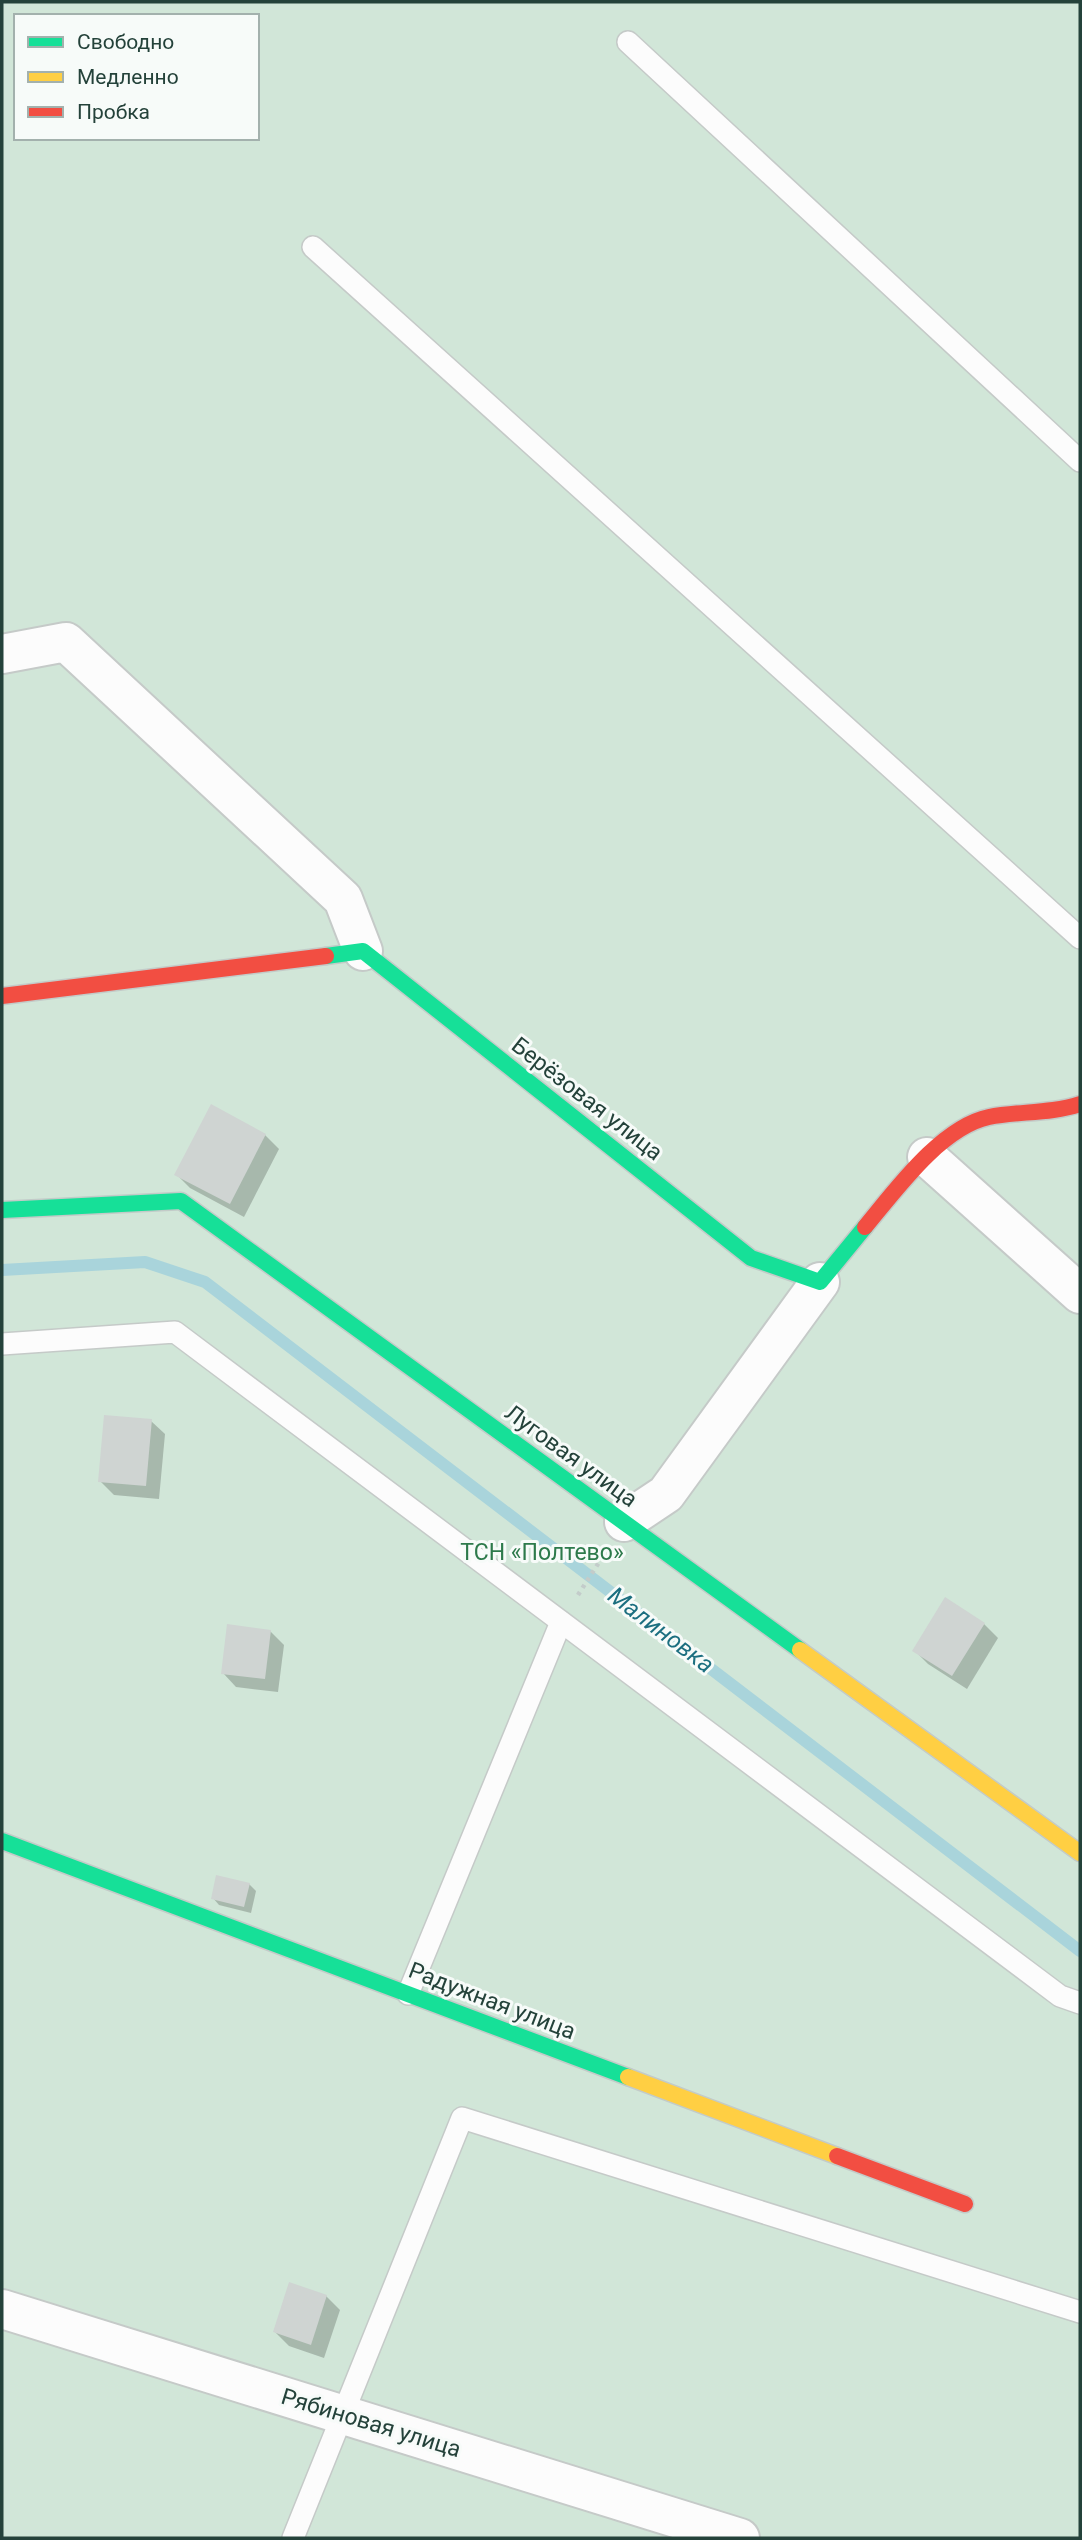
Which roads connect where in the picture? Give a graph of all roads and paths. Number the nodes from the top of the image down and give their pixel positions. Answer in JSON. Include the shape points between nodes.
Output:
{"nodes":[{"id":1,"x":628,"y":42,"type":"dead end"},
{"id":2,"x":313,"y":247,"type":"dead end"},
{"id":3,"x":1080,"y":461,"type":"edge"},
{"id":4,"x":2,"y":654,"type":"edge"},
{"id":5,"x":1080,"y":937,"type":"edge"},
{"id":6,"x":363,"y":951,"type":"junction"},
{"id":7,"x":2,"y":996,"type":"edge"},
{"id":8,"x":1080,"y":1104,"type":"edge"},
{"id":9,"x":927,"y":1157,"type":"junction"},
{"id":10,"x":2,"y":1210,"type":"edge"},
{"id":11,"x":820,"y":1282,"type":"junction"},
{"id":12,"x":1080,"y":1294,"type":"edge"},
{"id":13,"x":2,"y":1344,"type":"edge"},
{"id":14,"x":624,"y":1522,"type":"junction"},
{"id":15,"x":561,"y":1622,"type":"junction"},
{"id":16,"x":2,"y":1842,"type":"edge"},
{"id":17,"x":1080,"y":1853,"type":"edge"},
{"id":18,"x":408,"y":1994,"type":"junction"},
{"id":19,"x":1080,"y":2003,"type":"edge"},
{"id":20,"x":965,"y":2204,"type":"dead end"},
{"id":21,"x":2,"y":2309,"type":"edge"},
{"id":22,"x":1080,"y":2312,"type":"edge"},
{"id":23,"x":343,"y":2415,"type":"junction"},
{"id":24,"x":293,"y":2538,"type":"edge"},
{"id":25,"x":740,"y":2538,"type":"edge"}],
"edges":[{"from":1,"to":3,"type":"lane"},
{"from":2,"to":5,"type":"lane"},
{"from":4,"to":6,"type":"street","via":[[66,642],[343,899]]},
{"from":6,"to":7,"type":"street"},
{"from":6,"to":11,"type":"street","name":"Берёзовая улица","via":[[751,1258]]},
{"from":8,"to":9,"type":"street","via":[[973,1121]]},
{"from":9,"to":11,"type":"street"},
{"from":9,"to":12,"type":"street"},
{"from":10,"to":14,"type":"street","name":"Луговая улица","via":[[181,1200]]},
{"from":11,"to":14,"type":"street","via":[[666,1494]]},
{"from":13,"to":15,"type":"lane","via":[[175,1332]]},
{"from":14,"to":15,"type":"path"},
{"from":14,"to":17,"type":"street","name":"Луговая улица"},
{"from":15,"to":18,"type":"lane"},
{"from":15,"to":19,"type":"lane","via":[[1060,1996]]},
{"from":16,"to":18,"type":"street","name":"Радужная улица"},
{"from":18,"to":20,"type":"street","name":"Радужная улица"},
{"from":21,"to":23,"type":"street","name":"Рябиновая улица"},
{"from":22,"to":23,"type":"lane","via":[[462,2118]]},
{"from":23,"to":24,"type":"lane"},
{"from":23,"to":25,"type":"street","name":"Рябиновая улица"}]}
